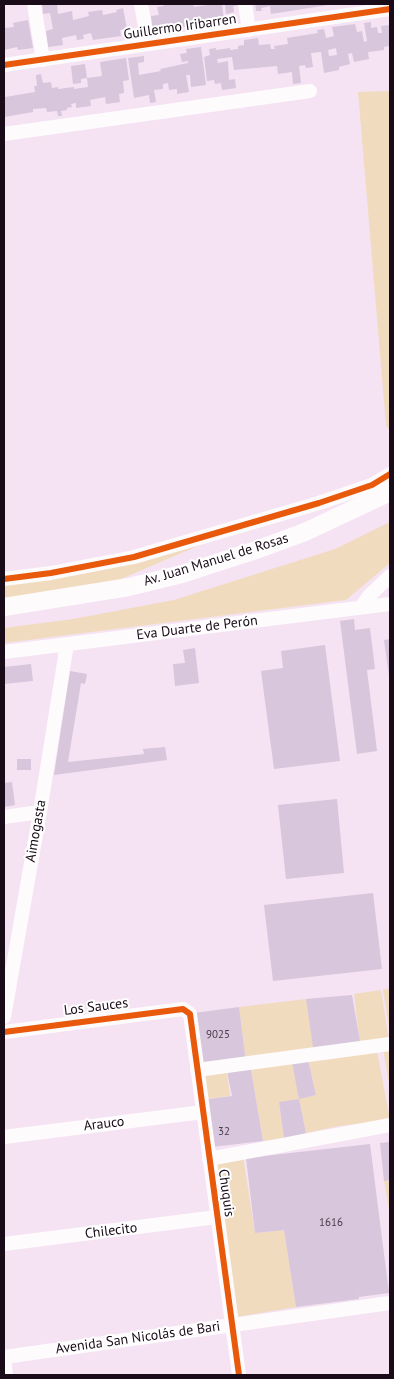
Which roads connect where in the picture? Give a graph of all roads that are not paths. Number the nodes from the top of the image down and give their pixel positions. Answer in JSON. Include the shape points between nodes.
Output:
{"nodes":[{"id":1,"x":34,"y":4,"type":"edge"},
{"id":2,"x":142,"y":4,"type":"edge"},
{"id":3,"x":246,"y":4,"type":"edge"},
{"id":4,"x":354,"y":9,"type":"edge"},
{"id":5,"x":390,"y":9,"type":"edge"},
{"id":6,"x":249,"y":30,"type":"junction"},
{"id":7,"x":148,"y":44,"type":"junction"},
{"id":8,"x":43,"y":60,"type":"junction"},
{"id":9,"x":4,"y":65,"type":"edge"},
{"id":10,"x":310,"y":91,"type":"dead end"},
{"id":11,"x":4,"y":134,"type":"edge"},
{"id":12,"x":390,"y":474,"type":"edge"},
{"id":13,"x":390,"y":492,"type":"edge"},
{"id":14,"x":390,"y":503,"type":"edge"},
{"id":15,"x":390,"y":576,"type":"edge"},
{"id":16,"x":4,"y":579,"type":"edge"},
{"id":17,"x":390,"y":604,"type":"edge"},
{"id":18,"x":4,"y":607,"type":"edge"},
{"id":19,"x":361,"y":607,"type":"junction"},
{"id":20,"x":4,"y":615,"type":"edge"},
{"id":21,"x":67,"y":644,"type":"junction"},
{"id":22,"x":4,"y":652,"type":"edge"},
{"id":23,"x":40,"y":812,"type":"junction"},
{"id":24,"x":4,"y":817,"type":"edge"},
{"id":25,"x":190,"y":1014,"type":"joint"},
{"id":26,"x":4,"y":1017,"type":"edge"},
{"id":27,"x":4,"y":1032,"type":"edge"},
{"id":28,"x":390,"y":1044,"type":"edge"},
{"id":29,"x":197,"y":1070,"type":"junction"},
{"id":30,"x":203,"y":1112,"type":"junction"},
{"id":31,"x":390,"y":1125,"type":"edge"},
{"id":32,"x":4,"y":1137,"type":"edge"},
{"id":33,"x":209,"y":1159,"type":"junction"},
{"id":34,"x":217,"y":1217,"type":"junction"},
{"id":35,"x":4,"y":1244,"type":"edge"},
{"id":36,"x":390,"y":1303,"type":"edge"},
{"id":37,"x":232,"y":1326,"type":"junction"},
{"id":38,"x":4,"y":1357,"type":"edge"},
{"id":39,"x":6,"y":1375,"type":"edge"},
{"id":40,"x":239,"y":1375,"type":"edge"}],
"edges":[{"from":1,"to":8,"type":"street"},
{"from":2,"to":7,"type":"street"},
{"from":3,"to":6,"type":"street"},
{"from":4,"to":5,"type":"street","name":"Guillermo Iribarren"},
{"from":4,"to":6,"type":"street","name":"Guillermo Iribarren"},
{"from":6,"to":7,"type":"street","name":"Guillermo Iribarren"},
{"from":7,"to":8,"type":"street","name":"Guillermo Iribarren"},
{"from":8,"to":9,"type":"street","name":"Guillermo Iribarren"},
{"from":10,"to":11,"type":"street"},
{"from":12,"to":16,"type":"street","via":[[372,485],[319,503],[134,557]]},
{"from":13,"to":18,"type":"main road","name":"Av. Juan Manuel de Rosas","via":[[305,532],[182,574],[129,587]]},
{"from":14,"to":20,"type":"main road","name":"Av. Juan Manuel de Rosas","via":[[324,536],[192,582]]},
{"from":15,"to":19,"type":"street"},
{"from":17,"to":19,"type":"street","name":"Eva Duarte de Perón"},
{"from":19,"to":21,"type":"street","name":"Eva Duarte de Perón"},
{"from":21,"to":22,"type":"street","name":"Eva Duarte de Perón"},
{"from":21,"to":23,"type":"street","name":"Aimogasta"},
{"from":23,"to":24,"type":"street"},
{"from":23,"to":26,"type":"street","name":"Aimogasta"},
{"from":25,"to":27,"type":"street","name":"Los Sauces","via":[[183,1009]]},
{"from":25,"to":29,"type":"street","name":"Chuquis"},
{"from":28,"to":29,"type":"street"},
{"from":29,"to":30,"type":"street","name":"Chuquis"},
{"from":30,"to":32,"type":"street","name":"Arauco"},
{"from":30,"to":33,"type":"street","name":"Chuquis"},
{"from":31,"to":33,"type":"street"},
{"from":33,"to":34,"type":"street","name":"Chuquis"},
{"from":34,"to":35,"type":"street","name":"Chilecito"},
{"from":34,"to":37,"type":"street","name":"Chuquis"},
{"from":36,"to":37,"type":"street","name":"Avenida San Nicolás de Bari"},
{"from":37,"to":38,"type":"street","name":"Avenida San Nicolás de Bari"},
{"from":37,"to":40,"type":"street","name":"Chuquis"},
{"from":38,"to":39,"type":"street"}]}
